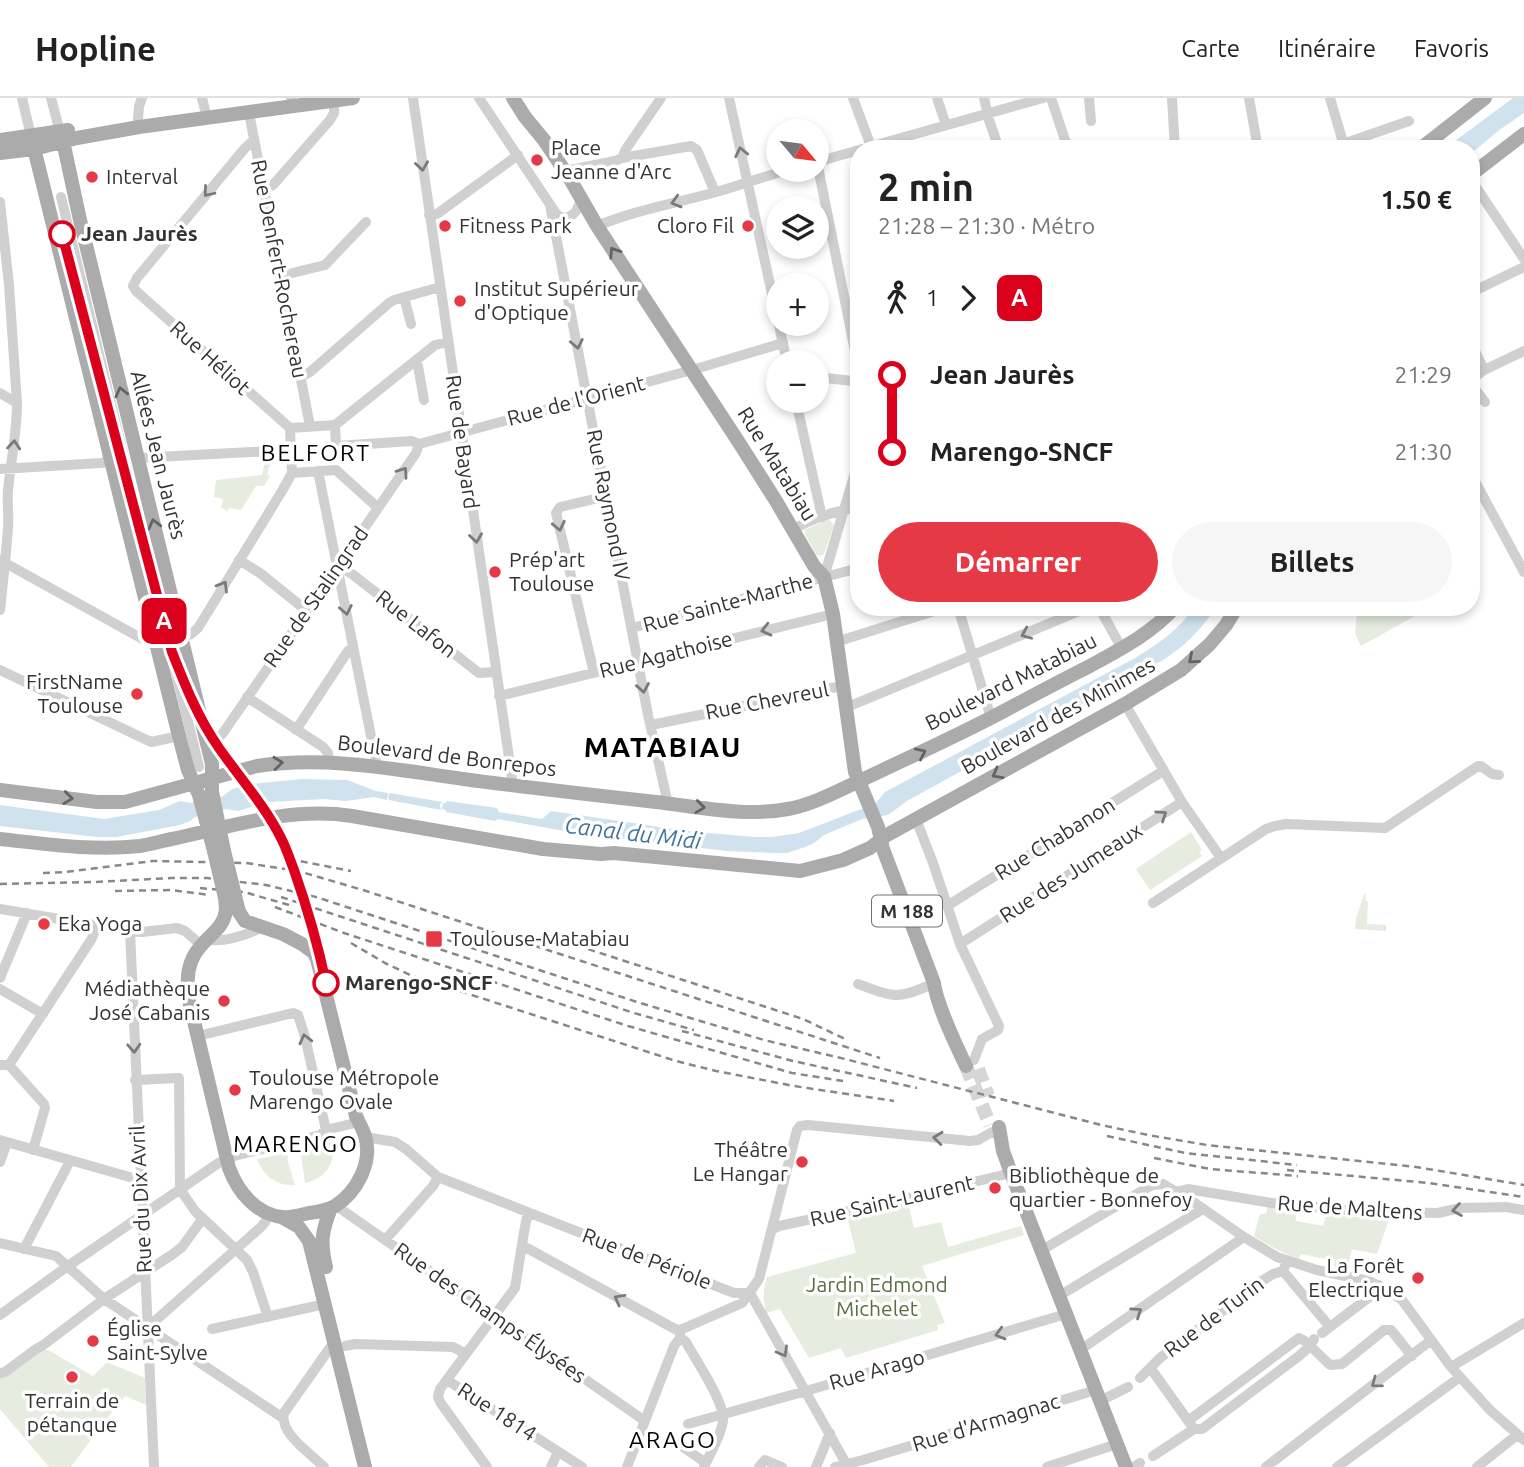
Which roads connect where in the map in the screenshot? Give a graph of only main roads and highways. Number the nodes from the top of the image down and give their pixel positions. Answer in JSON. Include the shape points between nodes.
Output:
{"nodes":[{"id":1,"x":292,"y":98,"type":"edge"},
{"id":2,"x":354,"y":98,"type":"edge"},
{"id":3,"x":513,"y":98,"type":"edge"},
{"id":4,"x":1485,"y":98,"type":"edge"},
{"id":5,"x":203,"y":104,"type":"edge"},
{"id":6,"x":1524,"y":134,"type":"edge"},
{"id":7,"x":62,"y":136,"type":"junction"},
{"id":8,"x":0,"y":140,"type":"edge"},
{"id":9,"x":1431,"y":140,"type":"edge"},
{"id":10,"x":33,"y":142,"type":"junction"},
{"id":11,"x":0,"y":153,"type":"edge"},
{"id":12,"x":1480,"y":168,"type":"edge"},
{"id":13,"x":1165,"y":616,"type":"edge"},
{"id":14,"x":1232,"y":616,"type":"edge"},
{"id":15,"x":859,"y":781,"type":"junction"},
{"id":16,"x":204,"y":787,"type":"junction"},
{"id":17,"x":0,"y":790,"type":"edge"},
{"id":18,"x":213,"y":824,"type":"junction"},
{"id":19,"x":879,"y":833,"type":"junction"},
{"id":20,"x":0,"y":839,"type":"edge"},
{"id":21,"x":233,"y":911,"type":"junction"},
{"id":22,"x":973,"y":1065,"type":"tunnel mouth"},
{"id":23,"x":997,"y":1135,"type":"tunnel mouth"},
{"id":24,"x":333,"y":1206,"type":"junction"},
{"id":25,"x":274,"y":1215,"type":"junction"},
{"id":26,"x":340,"y":1344,"type":"junction"},
{"id":27,"x":1133,"y":1466,"type":"edge"},
{"id":28,"x":365,"y":1467,"type":"edge"},
{"id":29,"x":375,"y":1467,"type":"edge"}],
"edges":[{"from":1,"to":5,"type":"main road"},
{"from":2,"to":7,"type":"main road","via":[[334,105]]},
{"from":15,"to":3,"type":"main road","name":"Rue Matabiau","one_way":true,"via":[[824,577]]},
{"from":4,"to":9,"type":"main road"},
{"from":5,"to":7,"type":"main road"},
{"from":6,"to":12,"type":"main road"},
{"from":7,"to":10,"type":"main road"},
{"from":16,"to":7,"type":"main road","name":"Allées Jean Jaurès","one_way":true,"via":[[212,764]]},
{"from":8,"to":10,"type":"main road"},
{"from":10,"to":11,"type":"main road"},
{"from":10,"to":16,"type":"main road","via":[[178,736],[188,770]]},
{"from":15,"to":13,"type":"main road","name":"Boulevard Matabiau","one_way":true,"via":[[1122,649]]},
{"from":14,"to":19,"type":"main road","name":"Boulevard des Minimes","one_way":true,"via":[[1181,670],[916,819]]},
{"from":16,"to":15,"type":"main road","name":"Boulevard de Bonrepos","one_way":true,"via":[[257,766],[329,761],[766,812],[811,803]]},
{"from":15,"to":19,"type":"main road","name":"Rue Matabiau"},
{"from":17,"to":16,"type":"main road","name":"Boulevard de Bonrepos","one_way":true,"via":[[111,802]]},
{"from":16,"to":18,"type":"main road"},
{"from":18,"to":19,"type":"main road","name":"Boulevard des Minimes","via":[[326,813],[555,850],[800,871],[870,848]]},
{"from":18,"to":20,"type":"main road","name":"Boulevard des Minimes","via":[[141,846],[106,848]]},
{"from":18,"to":21,"type":"main road","bridge":true,"via":[[225,898]]},
{"from":19,"to":22,"type":"main road","number":"M 188","via":[[953,1038]]},
{"from":21,"to":24,"type":"main road","via":[[245,921],[302,944],[317,959],[365,1137],[362,1174],[352,1191]]},
{"from":21,"to":25,"type":"main road","via":[[192,958],[188,996],[233,1180],[252,1203]]},
{"from":23,"to":27,"type":"main road","via":[[1117,1444]]},
{"from":24,"to":25,"type":"main road","via":[[301,1215]]},
{"from":24,"to":26,"type":"main road","via":[[322,1247]]},
{"from":25,"to":26,"type":"main road","via":[[299,1227],[309,1241]]},
{"from":26,"to":28,"type":"main road"},
{"from":26,"to":29,"type":"main road"}]}
